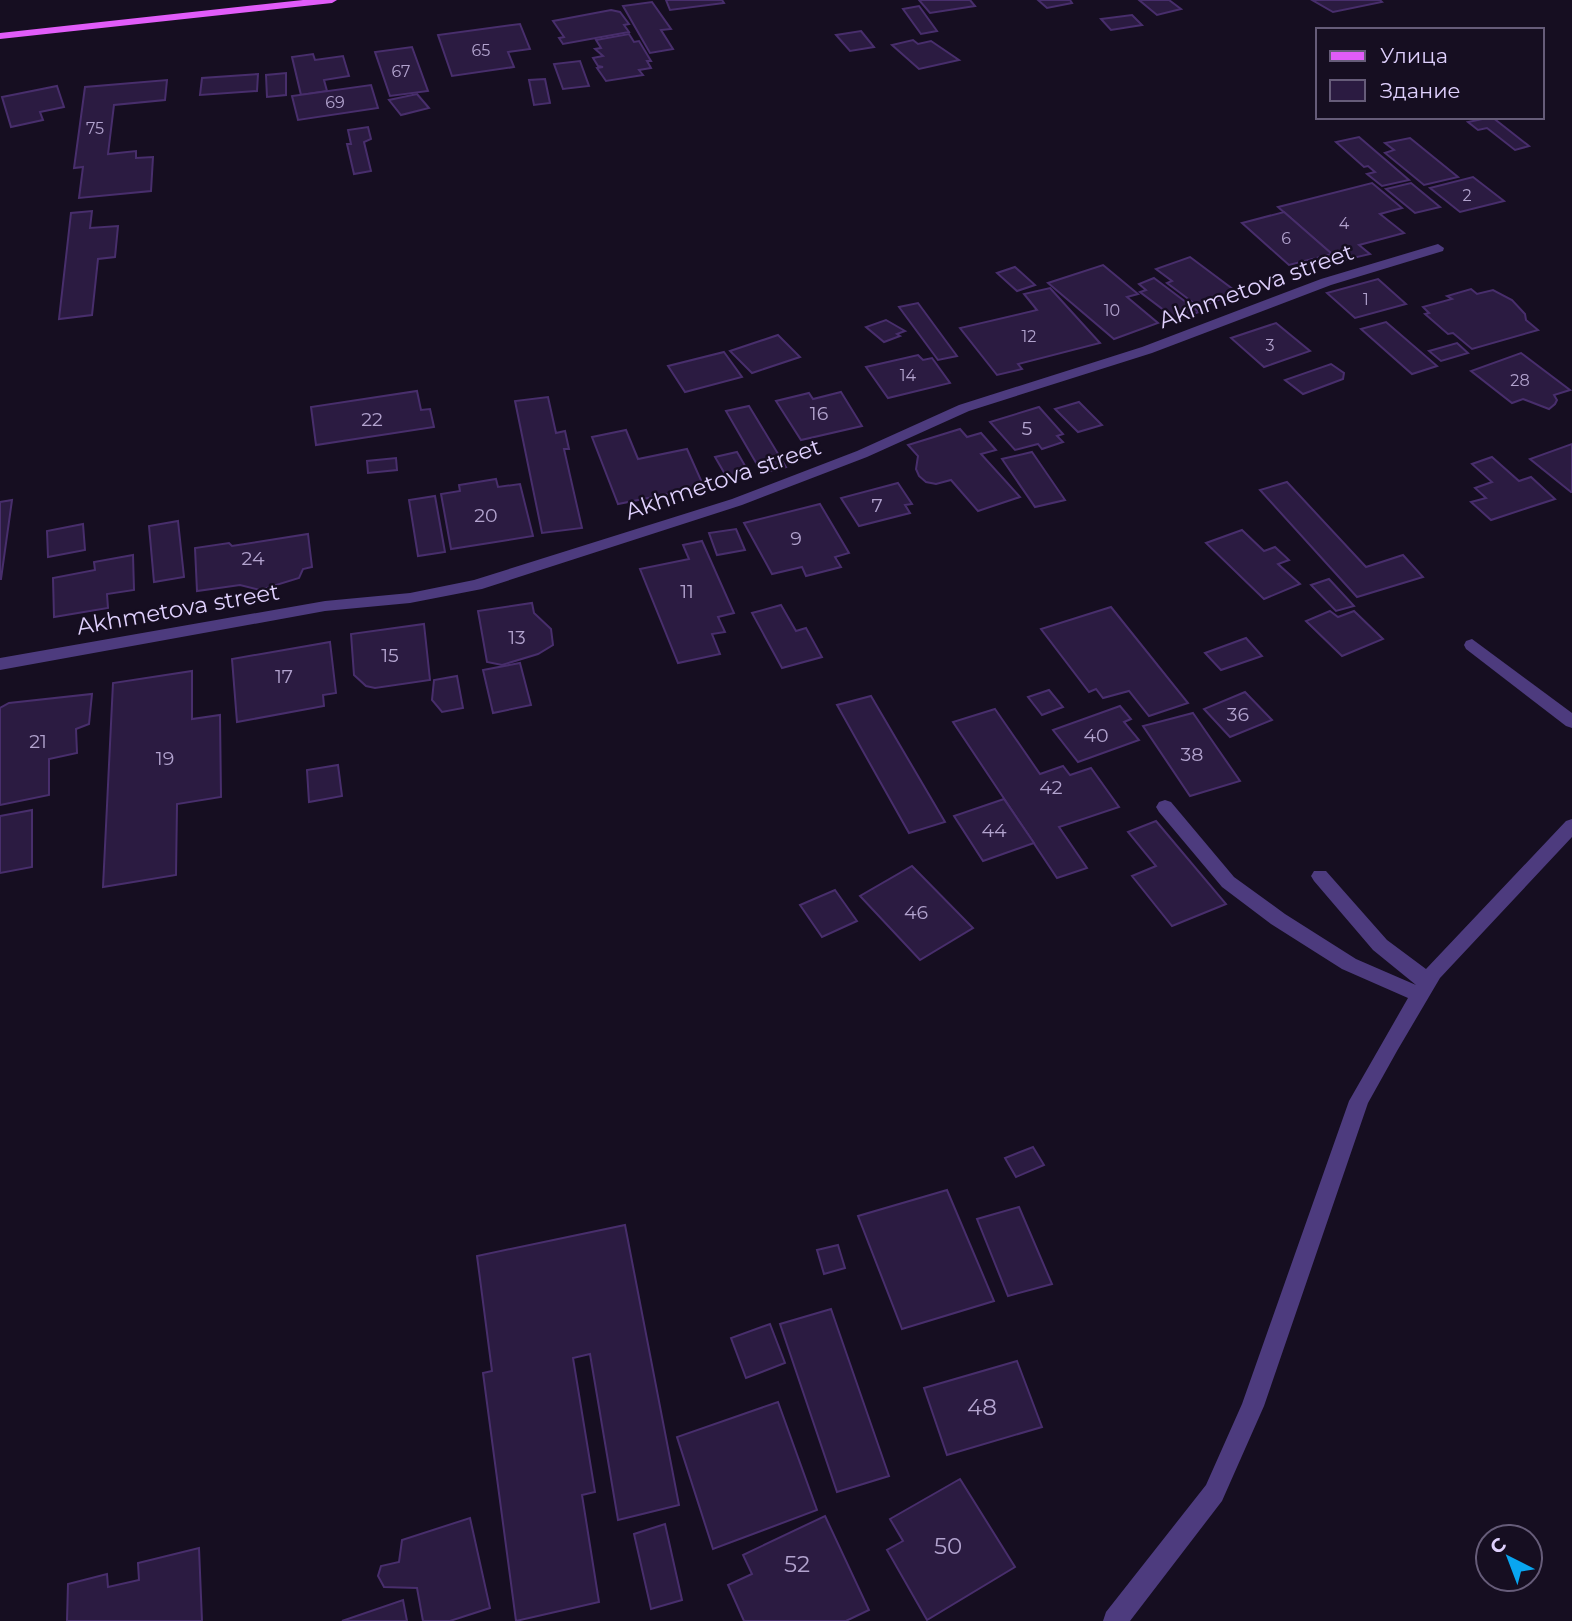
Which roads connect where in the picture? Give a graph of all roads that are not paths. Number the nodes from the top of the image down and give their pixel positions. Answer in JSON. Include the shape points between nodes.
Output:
{"nodes":[{"id":1,"x":332,"y":0,"type":"edge"},
{"id":2,"x":0,"y":36,"type":"edge"},
{"id":3,"x":1438,"y":248,"type":"dead end"},
{"id":4,"x":1472,"y":645,"type":"dead end"},
{"id":5,"x":0,"y":664,"type":"edge"},
{"id":6,"x":1572,"y":722,"type":"edge"},
{"id":7,"x":1165,"y":807,"type":"dead end"},
{"id":8,"x":1572,"y":826,"type":"edge"},
{"id":9,"x":1320,"y":876,"type":"dead end"},
{"id":10,"x":1424,"y":988,"type":"junction"},
{"id":11,"x":1115,"y":1621,"type":"edge"}],
"edges":[{"from":1,"to":2,"type":"main road"},
{"from":3,"to":5,"type":"street","name":"Akhmetova street","via":[[1326,282],[1147,350],[964,408],[737,502],[476,585],[410,598],[326,606]]},
{"from":4,"to":6,"type":"street"},
{"from":7,"to":10,"type":"street","via":[[1228,881],[1278,919],[1349,964]]},
{"from":8,"to":10,"type":"street"},
{"from":9,"to":10,"type":"street"},
{"from":10,"to":11,"type":"street","via":[[1359,1101],[1253,1406],[1214,1493]]}]}
